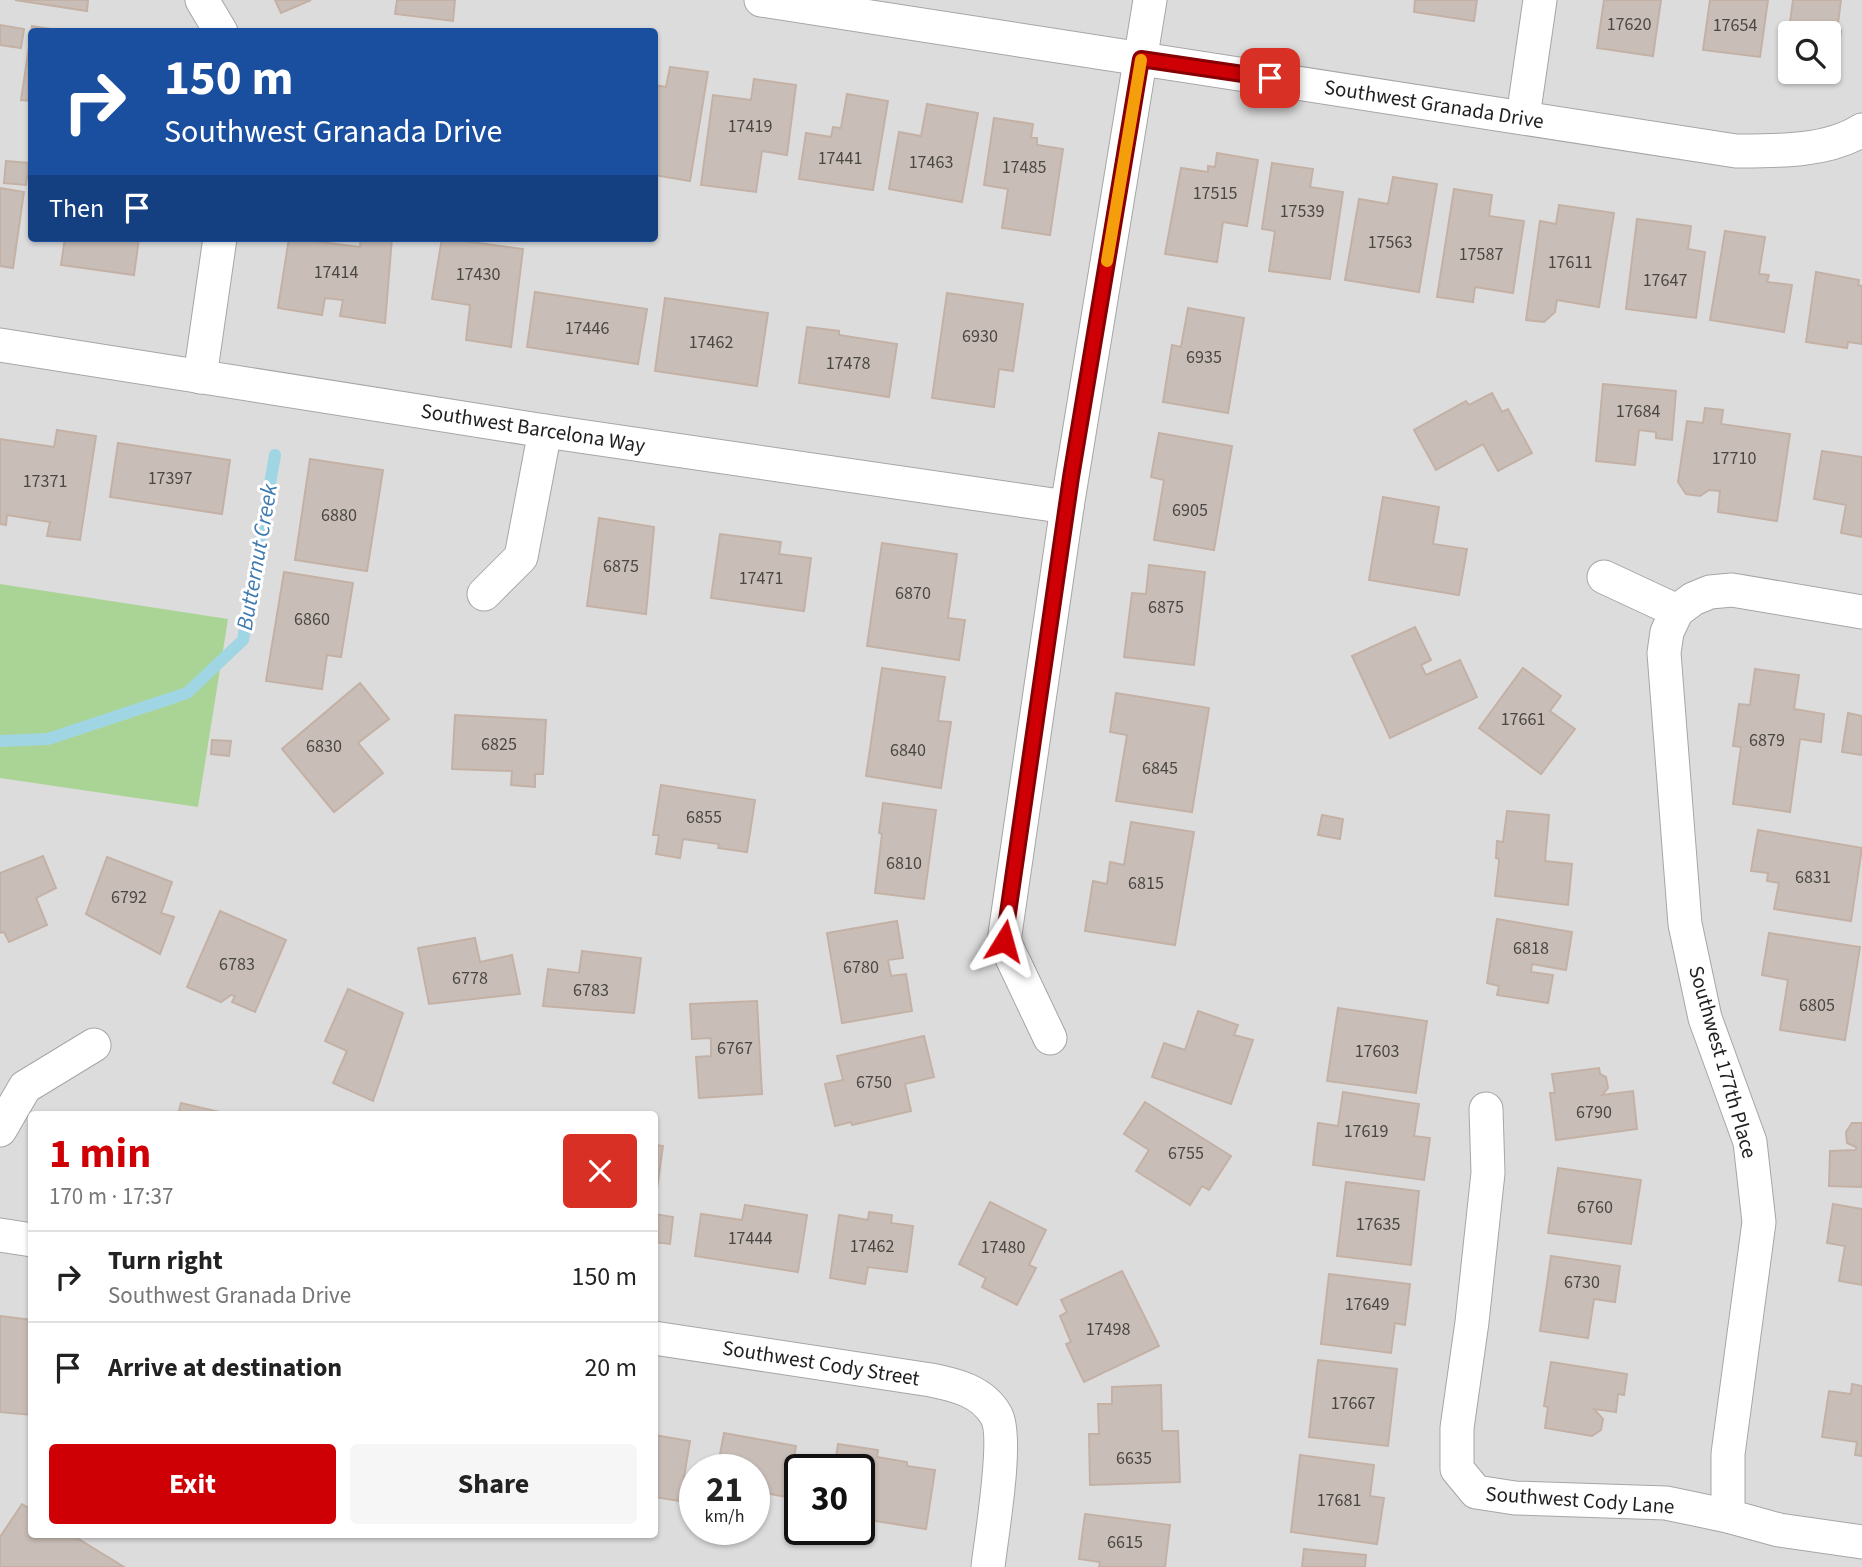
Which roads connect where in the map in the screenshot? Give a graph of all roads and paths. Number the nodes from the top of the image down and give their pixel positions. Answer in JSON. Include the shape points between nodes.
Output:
{"nodes":[{"id":1,"x":202,"y":0,"type":"edge"},
{"id":2,"x":761,"y":0,"type":"edge"},
{"id":3,"x":1150,"y":0,"type":"edge"},
{"id":4,"x":1540,"y":0,"type":"edge"},
{"id":5,"x":219,"y":28,"type":"edge"},
{"id":6,"x":1141,"y":59,"type":"junction"},
{"id":7,"x":1523,"y":117,"type":"junction"},
{"id":8,"x":1860,"y":135,"type":"edge"},
{"id":9,"x":219,"y":242,"type":"edge"},
{"id":10,"x":0,"y":345,"type":"edge"},
{"id":11,"x":200,"y":377,"type":"junction"},
{"id":12,"x":545,"y":431,"type":"junction"},
{"id":13,"x":1067,"y":507,"type":"junction"},
{"id":14,"x":1604,"y":577,"type":"dead end"},
{"id":15,"x":484,"y":594,"type":"dead end"},
{"id":16,"x":1677,"y":611,"type":"junction"},
{"id":17,"x":1862,"y":612,"type":"edge"},
{"id":18,"x":1050,"y":1038,"type":"dead end"},
{"id":19,"x":94,"y":1045,"type":"dead end"},
{"id":20,"x":1486,"y":1109,"type":"dead end"},
{"id":21,"x":0,"y":1130,"type":"edge"},
{"id":22,"x":0,"y":1236,"type":"edge"},
{"id":23,"x":28,"y":1240,"type":"edge"},
{"id":24,"x":658,"y":1339,"type":"edge"},
{"id":25,"x":1728,"y":1516,"type":"junction"},
{"id":26,"x":1862,"y":1542,"type":"edge"},
{"id":27,"x":988,"y":1567,"type":"edge"}],
"edges":[{"from":1,"to":5,"type":"street"},
{"from":2,"to":6,"type":"street","name":"Southwest Granada Drive"},
{"from":3,"to":6,"type":"street"},
{"from":4,"to":7,"type":"street"},
{"from":6,"to":7,"type":"street","name":"Southwest Granada Drive"},
{"from":6,"to":13,"type":"street"},
{"from":7,"to":8,"type":"street","name":"Southwest Granada Drive","via":[[1737,151],[1795,149]]},
{"from":9,"to":11,"type":"street"},
{"from":10,"to":11,"type":"street","name":"Southwest Barcelona Way"},
{"from":11,"to":12,"type":"street","name":"Southwest Barcelona Way"},
{"from":12,"to":13,"type":"street","name":"Southwest Barcelona Way"},
{"from":12,"to":15,"type":"street","via":[[522,557]]},
{"from":13,"to":18,"type":"street","via":[[1004,941]]},
{"from":14,"to":16,"type":"street"},
{"from":16,"to":17,"type":"street","via":[[1710,592],[1732,590]]},
{"from":16,"to":25,"type":"street","name":"Southwest 177th Place","via":[[1664,653],[1685,924],[1705,1018],[1750,1142],[1759,1222],[1728,1454]]},
{"from":19,"to":21,"type":"street","via":[[25,1087]]},
{"from":20,"to":25,"type":"street","name":"Southwest Cody Lane","via":[[1488,1172],[1457,1428],[1457,1469],[1476,1492],[1515,1498],[1666,1503]]},
{"from":22,"to":23,"type":"street"},
{"from":24,"to":27,"type":"street","name":"Southwest Cody Street","via":[[931,1380],[962,1387],[984,1400],[998,1417],[1001,1443]]},
{"from":25,"to":26,"type":"street","name":"Southwest Cody Lane","via":[[1779,1531]]}]}
